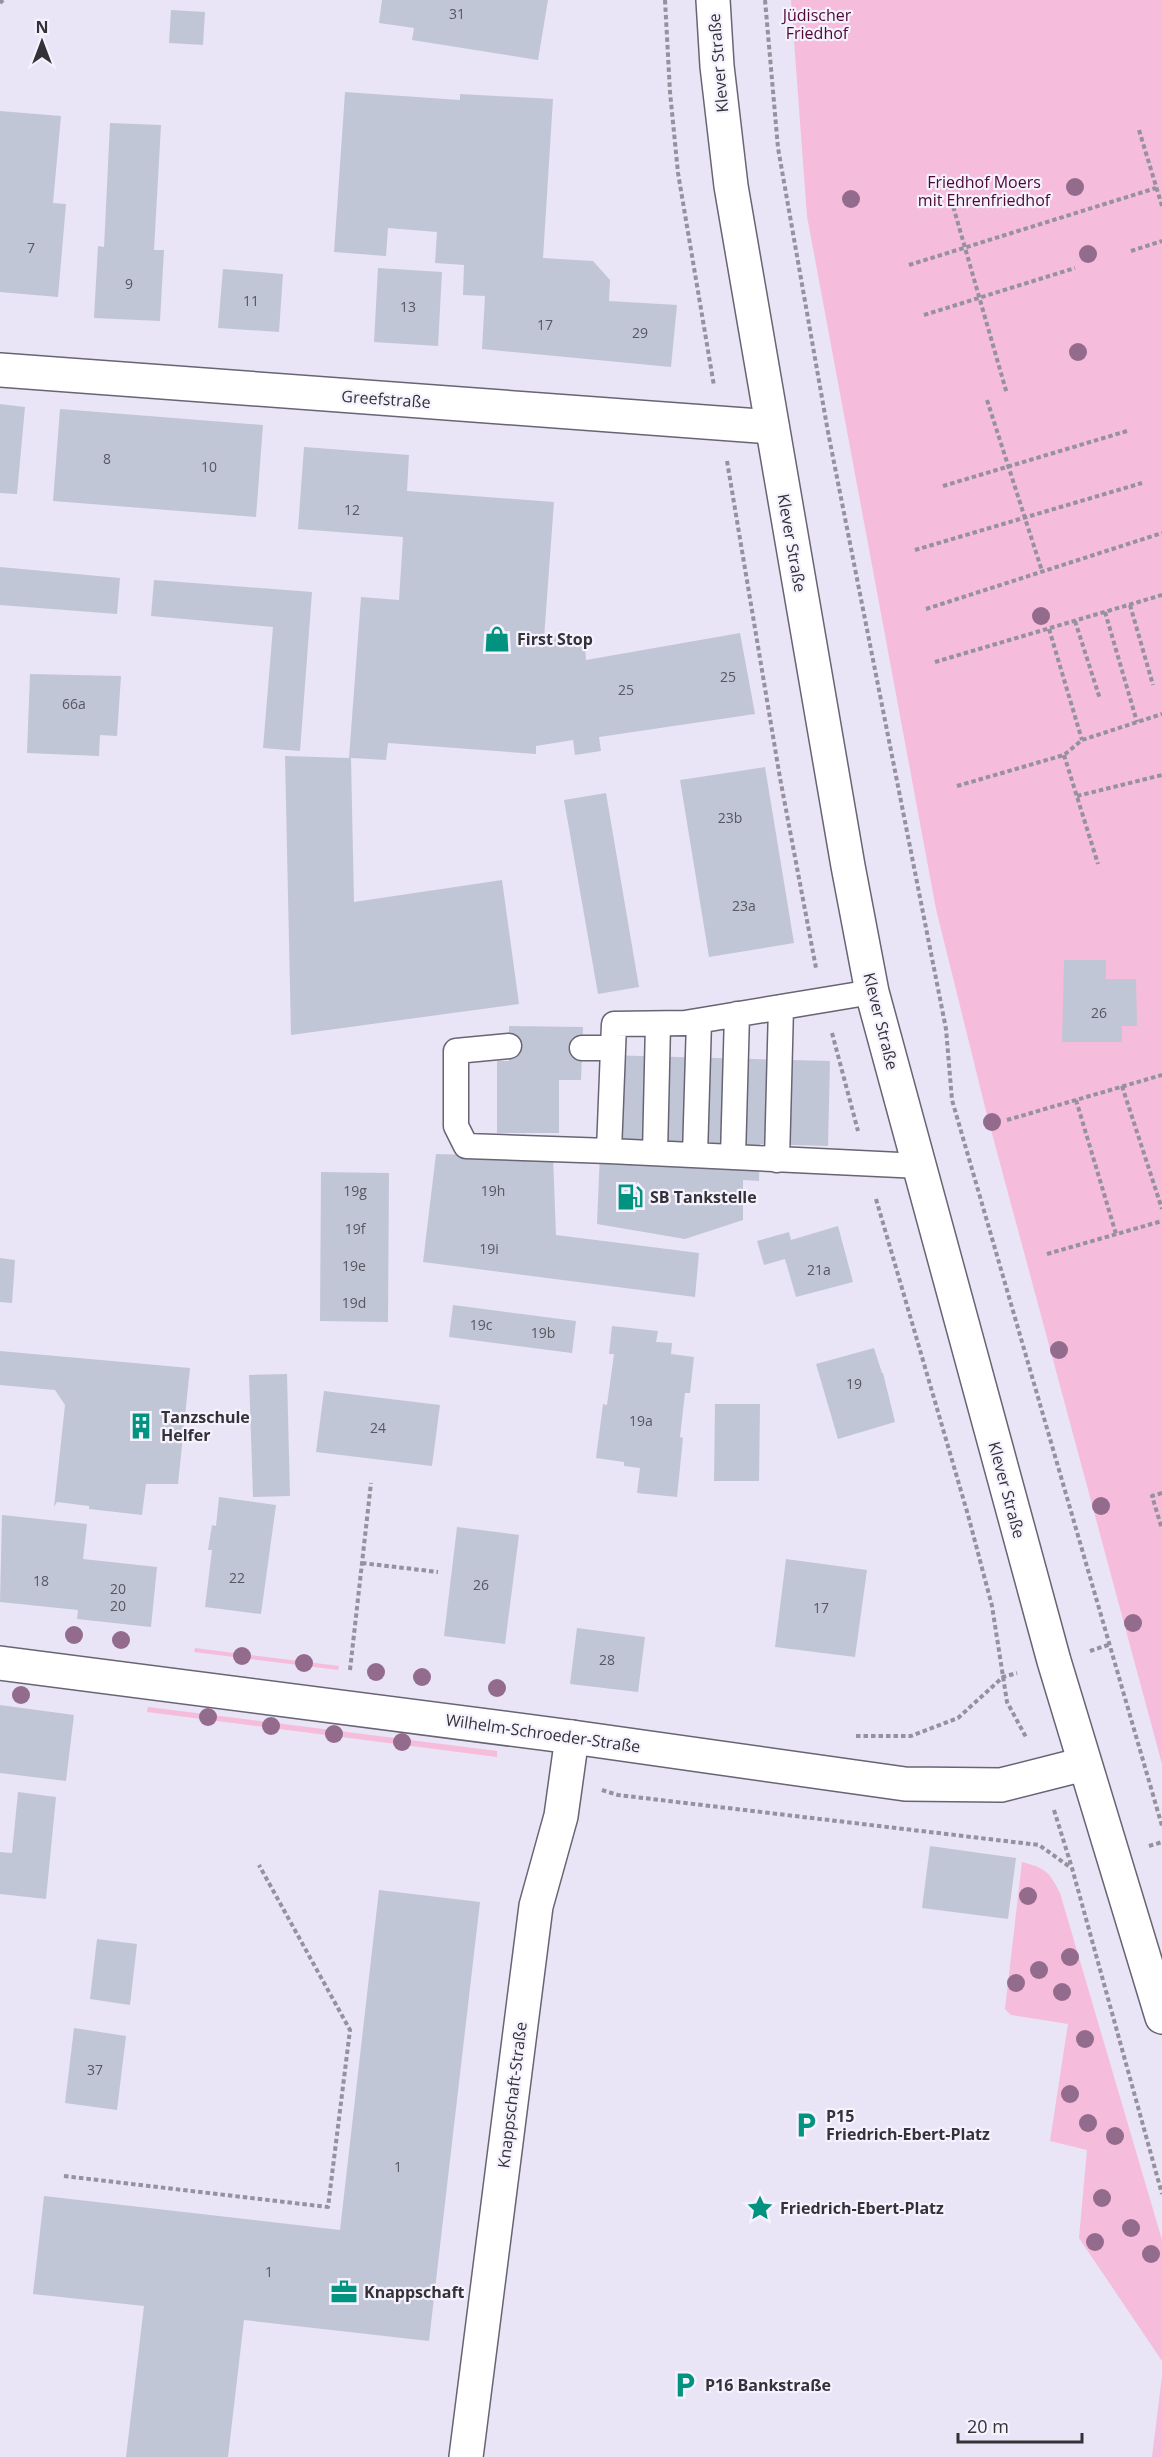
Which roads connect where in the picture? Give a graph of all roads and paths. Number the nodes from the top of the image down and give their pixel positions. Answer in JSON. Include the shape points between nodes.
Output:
{"nodes":[{"id":1,"x":713,"y":0,"type":"edge"},
{"id":2,"x":765,"y":0,"type":"edge"},
{"id":3,"x":1139,"y":130,"type":"dead end"},
{"id":4,"x":947,"y":185,"type":"dead end"},
{"id":5,"x":1156,"y":188,"type":"junction"},
{"id":6,"x":1162,"y":206,"type":"edge"},
{"id":7,"x":1162,"y":241,"type":"edge"},
{"id":8,"x":965,"y":249,"type":"junction"},
{"id":9,"x":1131,"y":251,"type":"dead end"},
{"id":10,"x":909,"y":265,"type":"dead end"},
{"id":11,"x":1075,"y":268,"type":"dead end"},
{"id":12,"x":980,"y":298,"type":"junction"},
{"id":13,"x":924,"y":315,"type":"dead end"},
{"id":14,"x":0,"y":370,"type":"edge"},
{"id":15,"x":1007,"y":394,"type":"dead end"},
{"id":16,"x":987,"y":400,"type":"dead end"},
{"id":17,"x":772,"y":427,"type":"junction"},
{"id":18,"x":1127,"y":431,"type":"dead end"},
{"id":19,"x":1008,"y":466,"type":"junction"},
{"id":20,"x":1142,"y":483,"type":"dead end"},
{"id":21,"x":943,"y":486,"type":"dead end"},
{"id":22,"x":1025,"y":517,"type":"junction"},
{"id":23,"x":1162,"y":533,"type":"edge"},
{"id":24,"x":915,"y":550,"type":"dead end"},
{"id":25,"x":1042,"y":572,"type":"junction"},
{"id":26,"x":1162,"y":596,"type":"edge"},
{"id":27,"x":1130,"y":604,"type":"junction"},
{"id":28,"x":926,"y":609,"type":"dead end"},
{"id":29,"x":1105,"y":612,"type":"junction"},
{"id":30,"x":1075,"y":621,"type":"junction"},
{"id":31,"x":1049,"y":629,"type":"junction"},
{"id":32,"x":935,"y":663,"type":"dead end"},
{"id":33,"x":1153,"y":685,"type":"dead end"},
{"id":34,"x":1100,"y":699,"type":"dead end"},
{"id":35,"x":1162,"y":714,"type":"edge"},
{"id":36,"x":1137,"y":722,"type":"junction"},
{"id":37,"x":1082,"y":740,"type":"junction"},
{"id":38,"x":1064,"y":755,"type":"junction"},
{"id":39,"x":1162,"y":775,"type":"edge"},
{"id":40,"x":957,"y":786,"type":"dead end"},
{"id":41,"x":1077,"y":796,"type":"junction"},
{"id":42,"x":1098,"y":864,"type":"dead end"},
{"id":43,"x":872,"y":992,"type":"junction"},
{"id":44,"x":781,"y":1007,"type":"junction"},
{"id":45,"x":737,"y":1014,"type":"junction"},
{"id":46,"x":699,"y":1021,"type":"junction"},
{"id":47,"x":658,"y":1024,"type":"junction"},
{"id":48,"x":509,"y":1046,"type":"dead end"},
{"id":49,"x":582,"y":1048,"type":"dead end"},
{"id":50,"x":613,"y":1048,"type":"junction"},
{"id":51,"x":1162,"y":1075,"type":"edge"},
{"id":52,"x":1122,"y":1086,"type":"junction"},
{"id":53,"x":1076,"y":1100,"type":"junction"},
{"id":54,"x":1007,"y":1120,"type":"dead end"},
{"id":55,"x":609,"y":1151,"type":"junction"},
{"id":56,"x":655,"y":1153,"type":"junction"},
{"id":57,"x":695,"y":1155,"type":"junction"},
{"id":58,"x":733,"y":1158,"type":"junction"},
{"id":59,"x":777,"y":1160,"type":"junction"},
{"id":60,"x":920,"y":1166,"type":"junction"},
{"id":61,"x":1162,"y":1209,"type":"edge"},
{"id":62,"x":1162,"y":1221,"type":"edge"},
{"id":63,"x":1116,"y":1234,"type":"junction"},
{"id":64,"x":1047,"y":1254,"type":"dead end"},
{"id":65,"x":371,"y":1483,"type":"dead end"},
{"id":66,"x":1162,"y":1493,"type":"edge"},
{"id":67,"x":1162,"y":1529,"type":"edge"},
{"id":68,"x":362,"y":1563,"type":"junction"},
{"id":69,"x":438,"y":1572,"type":"dead end"},
{"id":70,"x":0,"y":1663,"type":"edge"},
{"id":71,"x":350,"y":1673,"type":"dead end"},
{"id":72,"x":1007,"y":1702,"type":"dead end"},
{"id":73,"x":572,"y":1737,"type":"junction"},
{"id":74,"x":1084,"y":1764,"type":"junction"},
{"id":75,"x":1041,"y":1776,"type":"junction"},
{"id":76,"x":1162,"y":1826,"type":"edge"},
{"id":77,"x":259,"y":1865,"type":"dead end"},
{"id":78,"x":1162,"y":2017,"type":"edge"},
{"id":79,"x":64,"y":2176,"type":"dead end"},
{"id":80,"x":1162,"y":2194,"type":"edge"},
{"id":81,"x":466,"y":2457,"type":"edge"}],
"edges":[{"from":1,"to":17,"type":"main road","name":"Klever Straße","via":[[731,186]]},
{"from":2,"to":76,"type":"path","via":[[780,160],[828,432],[946,1029],[952,1100]]},
{"from":3,"to":5,"type":"path"},
{"from":4,"to":8,"type":"path"},
{"from":5,"to":6,"type":"path"},
{"from":5,"to":8,"type":"path"},
{"from":7,"to":9,"type":"path"},
{"from":8,"to":10,"type":"path"},
{"from":8,"to":12,"type":"path"},
{"from":11,"to":12,"type":"path"},
{"from":12,"to":13,"type":"path"},
{"from":12,"to":15,"type":"path"},
{"from":14,"to":17,"type":"main road","name":"Greefstraße"},
{"from":16,"to":19,"type":"path"},
{"from":17,"to":43,"type":"main road","name":"Klever Straße"},
{"from":18,"to":19,"type":"path"},
{"from":19,"to":21,"type":"path"},
{"from":19,"to":22,"type":"path"},
{"from":20,"to":22,"type":"path"},
{"from":22,"to":24,"type":"path"},
{"from":22,"to":25,"type":"path"},
{"from":23,"to":25,"type":"path"},
{"from":25,"to":28,"type":"path"},
{"from":26,"to":27,"type":"path"},
{"from":27,"to":29,"type":"path"},
{"from":27,"to":33,"type":"path"},
{"from":29,"to":30,"type":"path"},
{"from":29,"to":36,"type":"path"},
{"from":30,"to":31,"type":"path"},
{"from":30,"to":34,"type":"path"},
{"from":31,"to":32,"type":"path"},
{"from":31,"to":37,"type":"path"},
{"from":35,"to":36,"type":"path"},
{"from":36,"to":37,"type":"path"},
{"from":37,"to":38,"type":"path"},
{"from":38,"to":40,"type":"path"},
{"from":38,"to":41,"type":"path"},
{"from":39,"to":41,"type":"path"},
{"from":41,"to":42,"type":"path"},
{"from":43,"to":44,"type":"lane"},
{"from":43,"to":60,"type":"main road","name":"Klever Straße"},
{"from":44,"to":45,"type":"lane"},
{"from":44,"to":59,"type":"lane"},
{"from":45,"to":46,"type":"lane"},
{"from":45,"to":58,"type":"lane"},
{"from":46,"to":47,"type":"lane"},
{"from":46,"to":57,"type":"lane"},
{"from":47,"to":50,"type":"lane","via":[[614,1024]]},
{"from":47,"to":56,"type":"lane"},
{"from":48,"to":55,"type":"lane","via":[[456,1051],[456,1126],[466,1146]]},
{"from":49,"to":50,"type":"lane"},
{"from":50,"to":55,"type":"lane"},
{"from":51,"to":52,"type":"path"},
{"from":52,"to":53,"type":"path"},
{"from":52,"to":61,"type":"path"},
{"from":53,"to":54,"type":"path"},
{"from":53,"to":63,"type":"path"},
{"from":55,"to":56,"type":"lane"},
{"from":56,"to":57,"type":"lane"},
{"from":57,"to":58,"type":"lane"},
{"from":58,"to":59,"type":"lane"},
{"from":59,"to":60,"type":"lane"},
{"from":60,"to":74,"type":"main road","name":"Klever Straße"},
{"from":62,"to":63,"type":"path"},
{"from":63,"to":64,"type":"path"},
{"from":65,"to":68,"type":"path"},
{"from":66,"to":67,"type":"path","via":[[1152,1496]]},
{"from":68,"to":69,"type":"path"},
{"from":68,"to":71,"type":"path"},
{"from":70,"to":73,"type":"main road","name":"Wilhelm-Schroeder-Straße"},
{"from":72,"to":75,"type":"path","via":[[1031,1747]]},
{"from":73,"to":75,"type":"main road","name":"Wilhelm-Schroeder-Straße","via":[[905,1784],[1001,1785]]},
{"from":73,"to":81,"type":"main road","name":"Knappschaft-Straße","via":[[561,1816],[536,1905]]},
{"from":74,"to":75,"type":"main road","name":"Wilhelm-Schroeder-Straße"},
{"from":74,"to":78,"type":"main road","name":"Klever Straße"},
{"from":75,"to":80,"type":"path","via":[[1072,1868]]},
{"from":77,"to":79,"type":"path","via":[[350,2030],[328,2208]]}]}
